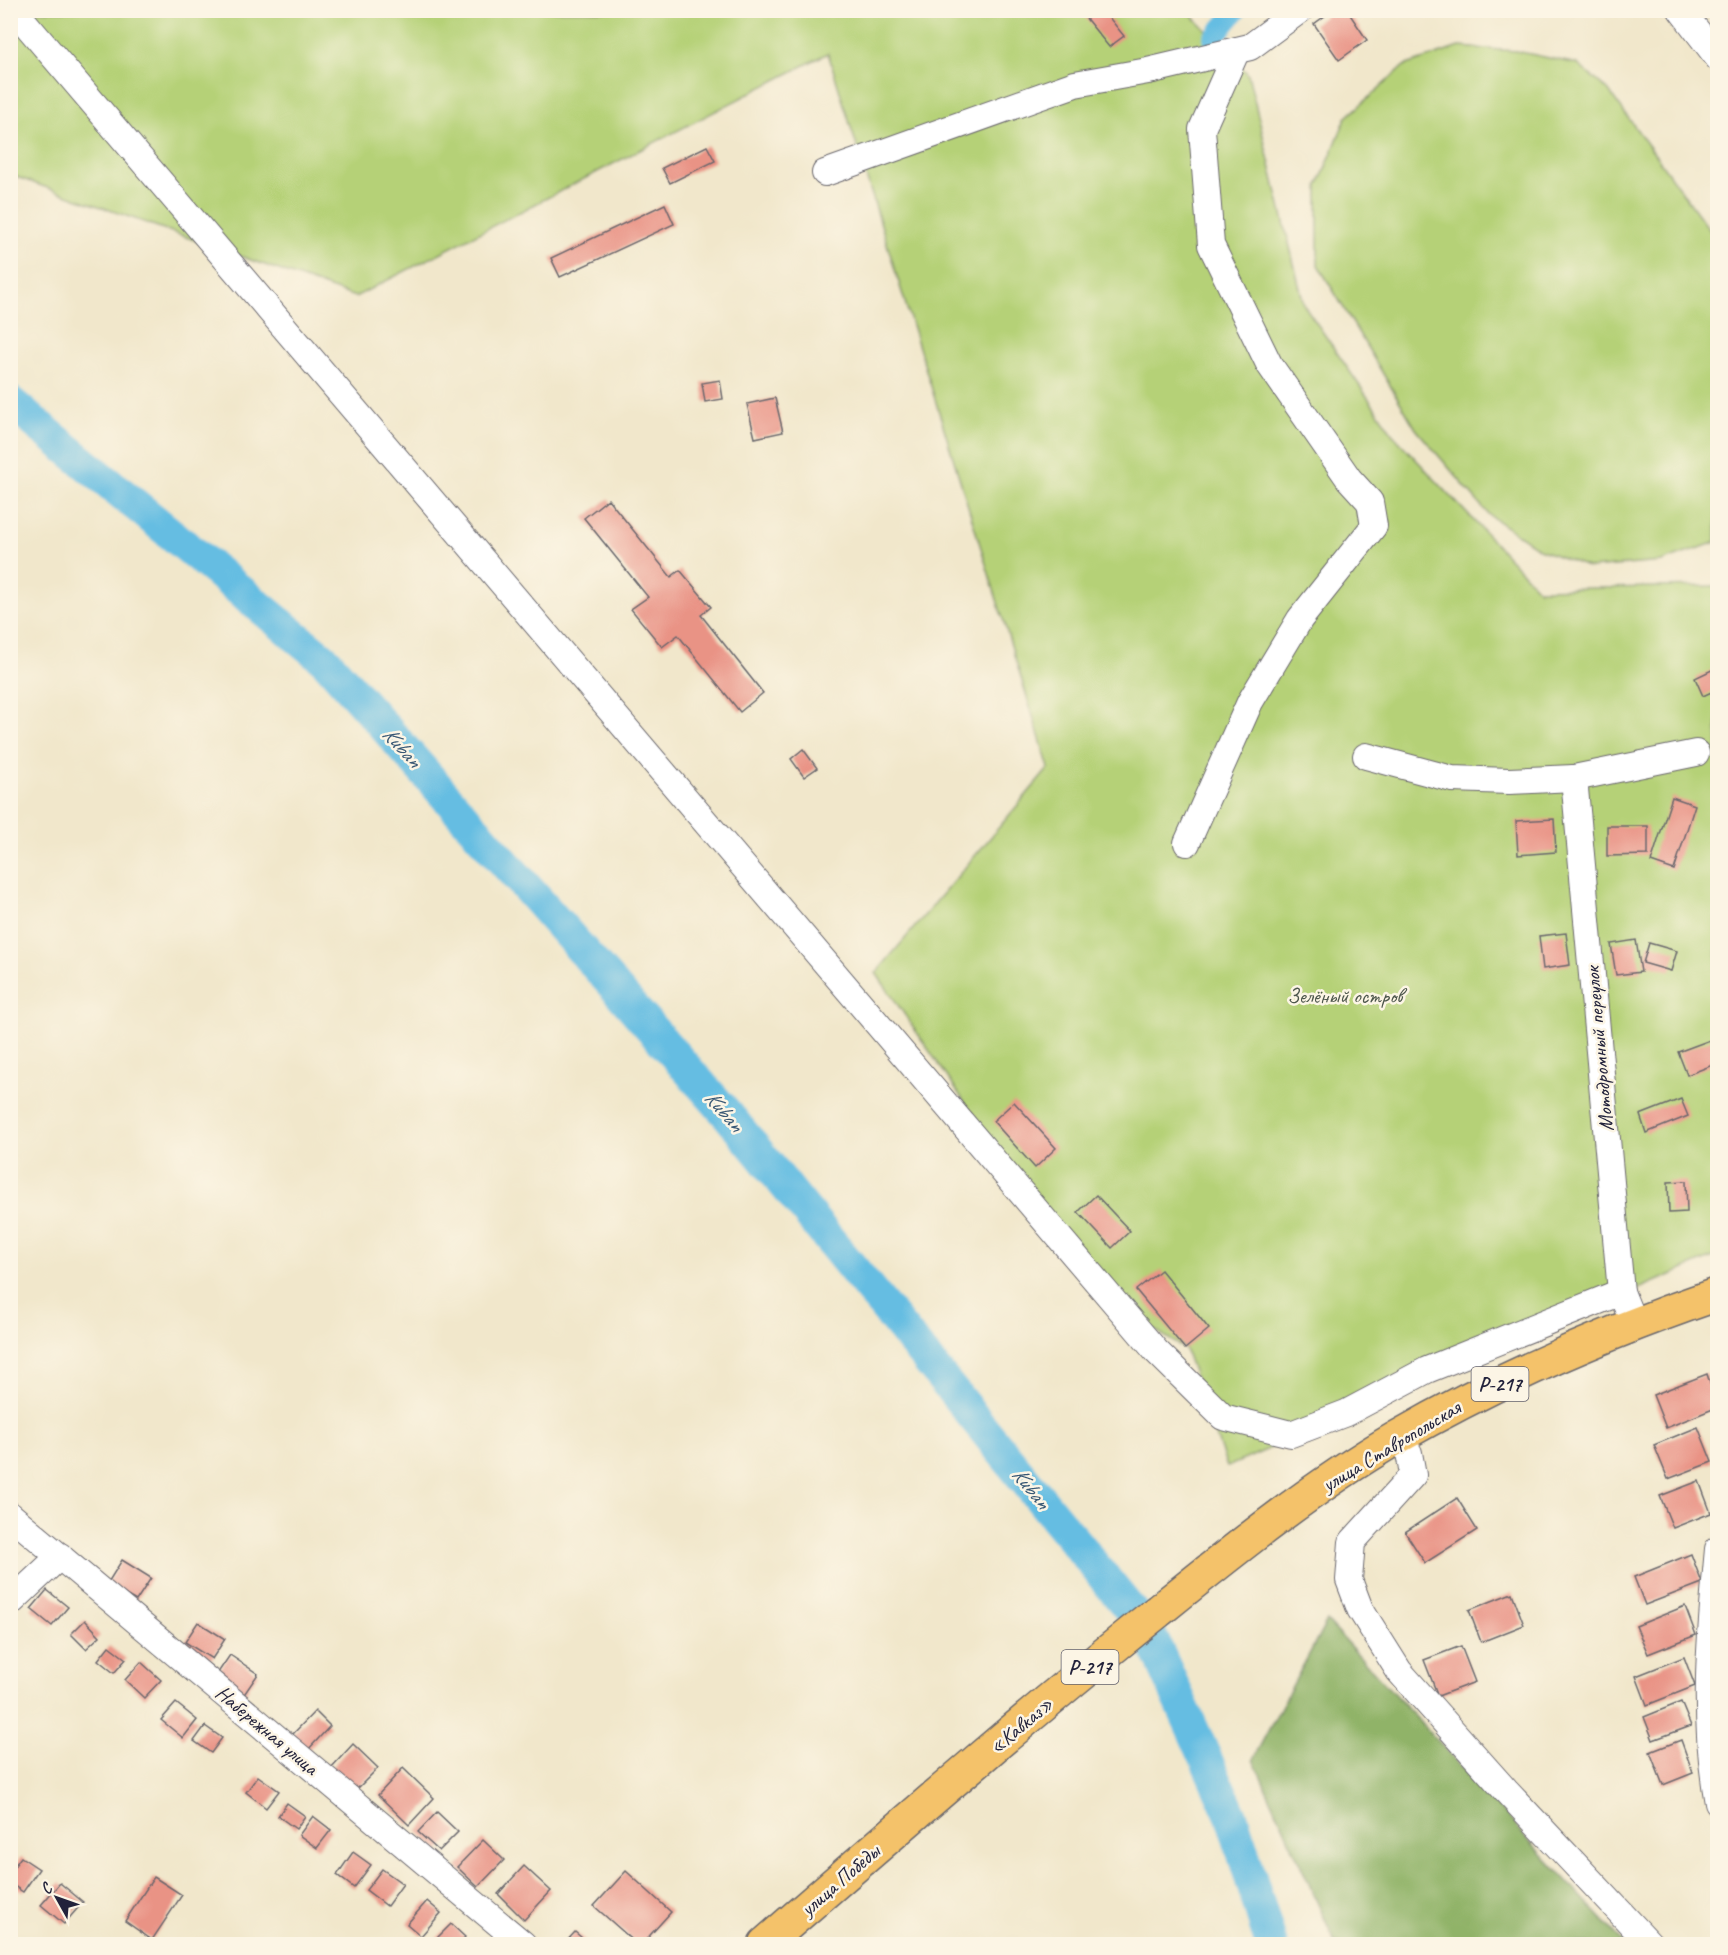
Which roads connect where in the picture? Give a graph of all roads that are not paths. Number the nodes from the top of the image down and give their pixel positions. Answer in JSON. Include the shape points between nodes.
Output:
{"nodes":[{"id":1,"x":14,"y":10,"type":"edge"},
{"id":2,"x":1300,"y":10,"type":"edge"},
{"id":3,"x":1681,"y":10,"type":"edge"},
{"id":4,"x":1237,"y":50,"type":"junction"},
{"id":5,"x":1718,"y":58,"type":"edge"},
{"id":6,"x":825,"y":173,"type":"dead end"},
{"id":7,"x":1696,"y":753,"type":"dead end"},
{"id":8,"x":1366,"y":756,"type":"dead end"},
{"id":9,"x":1574,"y":778,"type":"junction"},
{"id":10,"x":1187,"y":843,"type":"dead end"},
{"id":11,"x":1621,"y":1292,"type":"junction"},
{"id":12,"x":1718,"y":1294,"type":"edge"},
{"id":13,"x":1718,"y":1314,"type":"edge"},
{"id":14,"x":1634,"y":1324,"type":"junction"},
{"id":15,"x":1409,"y":1453,"type":"junction"},
{"id":16,"x":1302,"y":1511,"type":"junction"},
{"id":17,"x":10,"y":1515,"type":"edge"},
{"id":18,"x":1718,"y":1549,"type":"edge"},
{"id":19,"x":60,"y":1556,"type":"junction"},
{"id":20,"x":10,"y":1603,"type":"edge"},
{"id":21,"x":1718,"y":1803,"type":"edge"},
{"id":22,"x":897,"y":1844,"type":"junction"},
{"id":23,"x":523,"y":1944,"type":"edge"},
{"id":24,"x":765,"y":1944,"type":"edge"},
{"id":25,"x":798,"y":1944,"type":"edge"},
{"id":26,"x":1650,"y":1944,"type":"edge"}],
"edges":[{"from":1,"to":11,"type":"street","via":[[1156,1351],[1223,1417],[1291,1434],[1346,1413],[1427,1370]]},
{"from":2,"to":4,"type":"street","via":[[1250,47]]},
{"from":3,"to":5,"type":"street"},
{"from":4,"to":6,"type":"street","via":[[1075,84]]},
{"from":4,"to":10,"type":"street","via":[[1202,129],[1211,245],[1269,364],[1349,479],[1370,502],[1374,526],[1300,619],[1256,693]]},
{"from":7,"to":9,"type":"street"},
{"from":8,"to":9,"type":"street","via":[[1452,779]]},
{"from":9,"to":11,"type":"street","name":"Мотодромный переулок"},
{"from":11,"to":14,"type":"street","name":"Мотодромный переулок"},
{"from":12,"to":14,"type":"highway","name":"улица Ставропольская","number":"Р-217"},
{"from":13,"to":15,"type":"highway","name":"улица Ставропольская","number":"Р-217","via":[[1562,1375]]},
{"from":14,"to":16,"type":"highway","name":"улица Ставропольская","number":"Р-217","via":[[1487,1390],[1397,1438]]},
{"from":15,"to":16,"type":"highway","name":"улица Ставропольская","number":"Р-217"},
{"from":15,"to":26,"type":"street","via":[[1413,1475],[1352,1542],[1349,1580],[1360,1609],[1399,1671]]},
{"from":16,"to":22,"type":"highway","name":"«Кавказ»","number":"Р-217","via":[[1159,1634]]},
{"from":17,"to":19,"type":"street","name":"Набережная улица"},
{"from":18,"to":21,"type":"street","via":[[1707,1673],[1710,1760]]},
{"from":19,"to":20,"type":"street"},
{"from":19,"to":23,"type":"street","name":"Набережная улица"},
{"from":22,"to":24,"type":"highway","name":"улица Победы","number":"Р-217"},
{"from":22,"to":25,"type":"highway","name":"улица Победы","number":"Р-217"}]}
